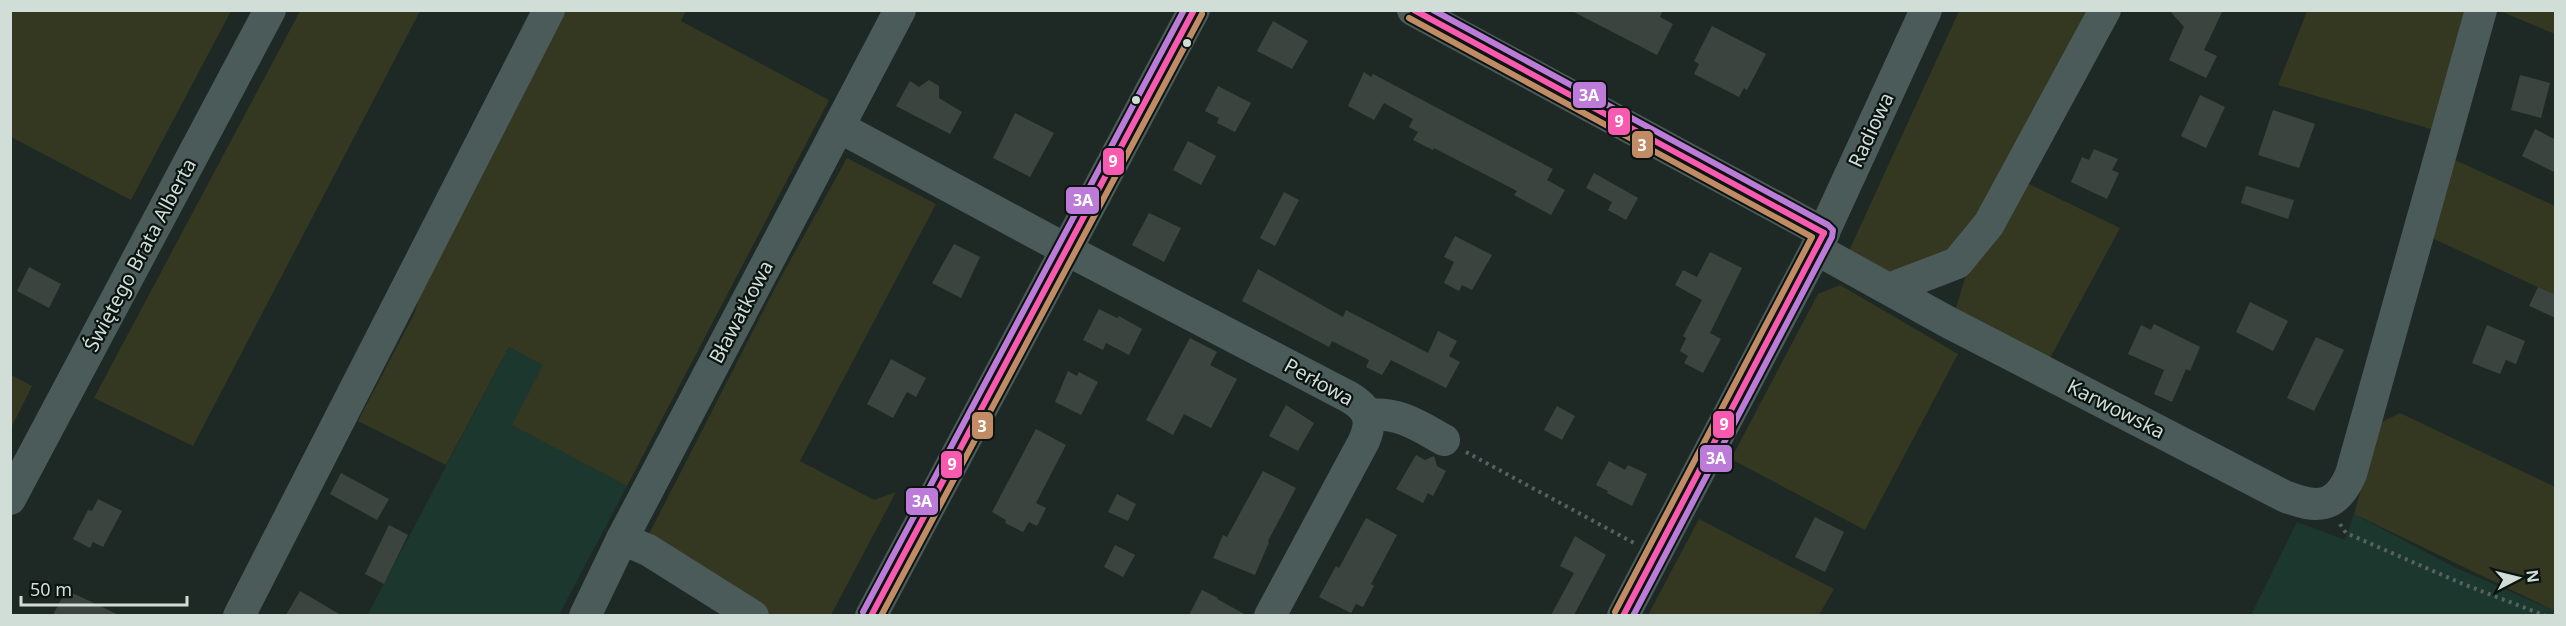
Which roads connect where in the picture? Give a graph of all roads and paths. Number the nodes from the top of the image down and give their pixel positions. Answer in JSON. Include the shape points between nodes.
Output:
{"nodes":[{"id":1,"x":270,"y":10,"type":"edge"},
{"id":2,"x":549,"y":10,"type":"edge"},
{"id":3,"x":900,"y":10,"type":"edge"},
{"id":4,"x":1194,"y":10,"type":"edge"},
{"id":5,"x":1413,"y":10,"type":"edge"},
{"id":6,"x":2105,"y":10,"type":"edge"},
{"id":7,"x":2481,"y":10,"type":"edge"},
{"id":8,"x":1921,"y":12,"type":"edge"},
{"id":9,"x":839,"y":127,"type":"junction"},
{"id":10,"x":1820,"y":241,"type":"junction"},
{"id":11,"x":1067,"y":250,"type":"junction"},
{"id":12,"x":1957,"y":263,"type":"junction"},
{"id":13,"x":1889,"y":289,"type":"junction"},
{"id":14,"x":1946,"y":321,"type":"junction"},
{"id":15,"x":1369,"y":415,"type":"junction"},
{"id":16,"x":1444,"y":440,"type":"joint"},
{"id":17,"x":10,"y":499,"type":"edge"},
{"id":18,"x":2327,"y":503,"type":"junction"},
{"id":19,"x":622,"y":539,"type":"junction"},
{"id":20,"x":1655,"y":555,"type":"junction"},
{"id":21,"x":239,"y":615,"type":"edge"},
{"id":22,"x":585,"y":615,"type":"edge"},
{"id":23,"x":753,"y":615,"type":"edge"},
{"id":24,"x":871,"y":615,"type":"edge"},
{"id":25,"x":1270,"y":615,"type":"edge"},
{"id":26,"x":1623,"y":615,"type":"edge"},
{"id":27,"x":2546,"y":615,"type":"edge"}],
"edges":[{"from":1,"to":17,"type":"street","name":"Świętego Brata Alberta"},
{"from":2,"to":21,"type":"street"},
{"from":3,"to":9,"type":"street","name":"Bławatkowa"},
{"from":4,"to":11,"type":"street"},
{"from":5,"to":10,"type":"street","name":"Karwowska"},
{"from":6,"to":12,"type":"street","via":[[1989,224]]},
{"from":7,"to":18,"type":"street","via":[[2351,474],[2336,499]]},
{"from":8,"to":10,"type":"street","name":"Radiowa"},
{"from":9,"to":11,"type":"street","name":"Perłowa"},
{"from":9,"to":19,"type":"street","name":"Bławatkowa"},
{"from":10,"to":13,"type":"street","name":"Karwowska"},
{"from":10,"to":20,"type":"street"},
{"from":11,"to":15,"type":"street","name":"Perłowa","via":[[1349,397]]},
{"from":11,"to":24,"type":"street"},
{"from":12,"to":13,"type":"street"},
{"from":12,"to":14,"type":"street","via":[[1948,293]]},
{"from":13,"to":14,"type":"street","name":"Karwowska"},
{"from":14,"to":18,"type":"street","name":"Karwowska","via":[[2284,496],[2298,502]]},
{"from":15,"to":16,"type":"street","via":[[1402,417]]},
{"from":15,"to":25,"type":"street","name":"Perłowa","via":[[1364,441]]},
{"from":16,"to":20,"type":"path"},
{"from":18,"to":27,"type":"path","via":[[2346,533]]},
{"from":19,"to":22,"type":"street","name":"Bławatkowa"},
{"from":19,"to":23,"type":"street","via":[[648,550]]},
{"from":20,"to":26,"type":"street"}]}
